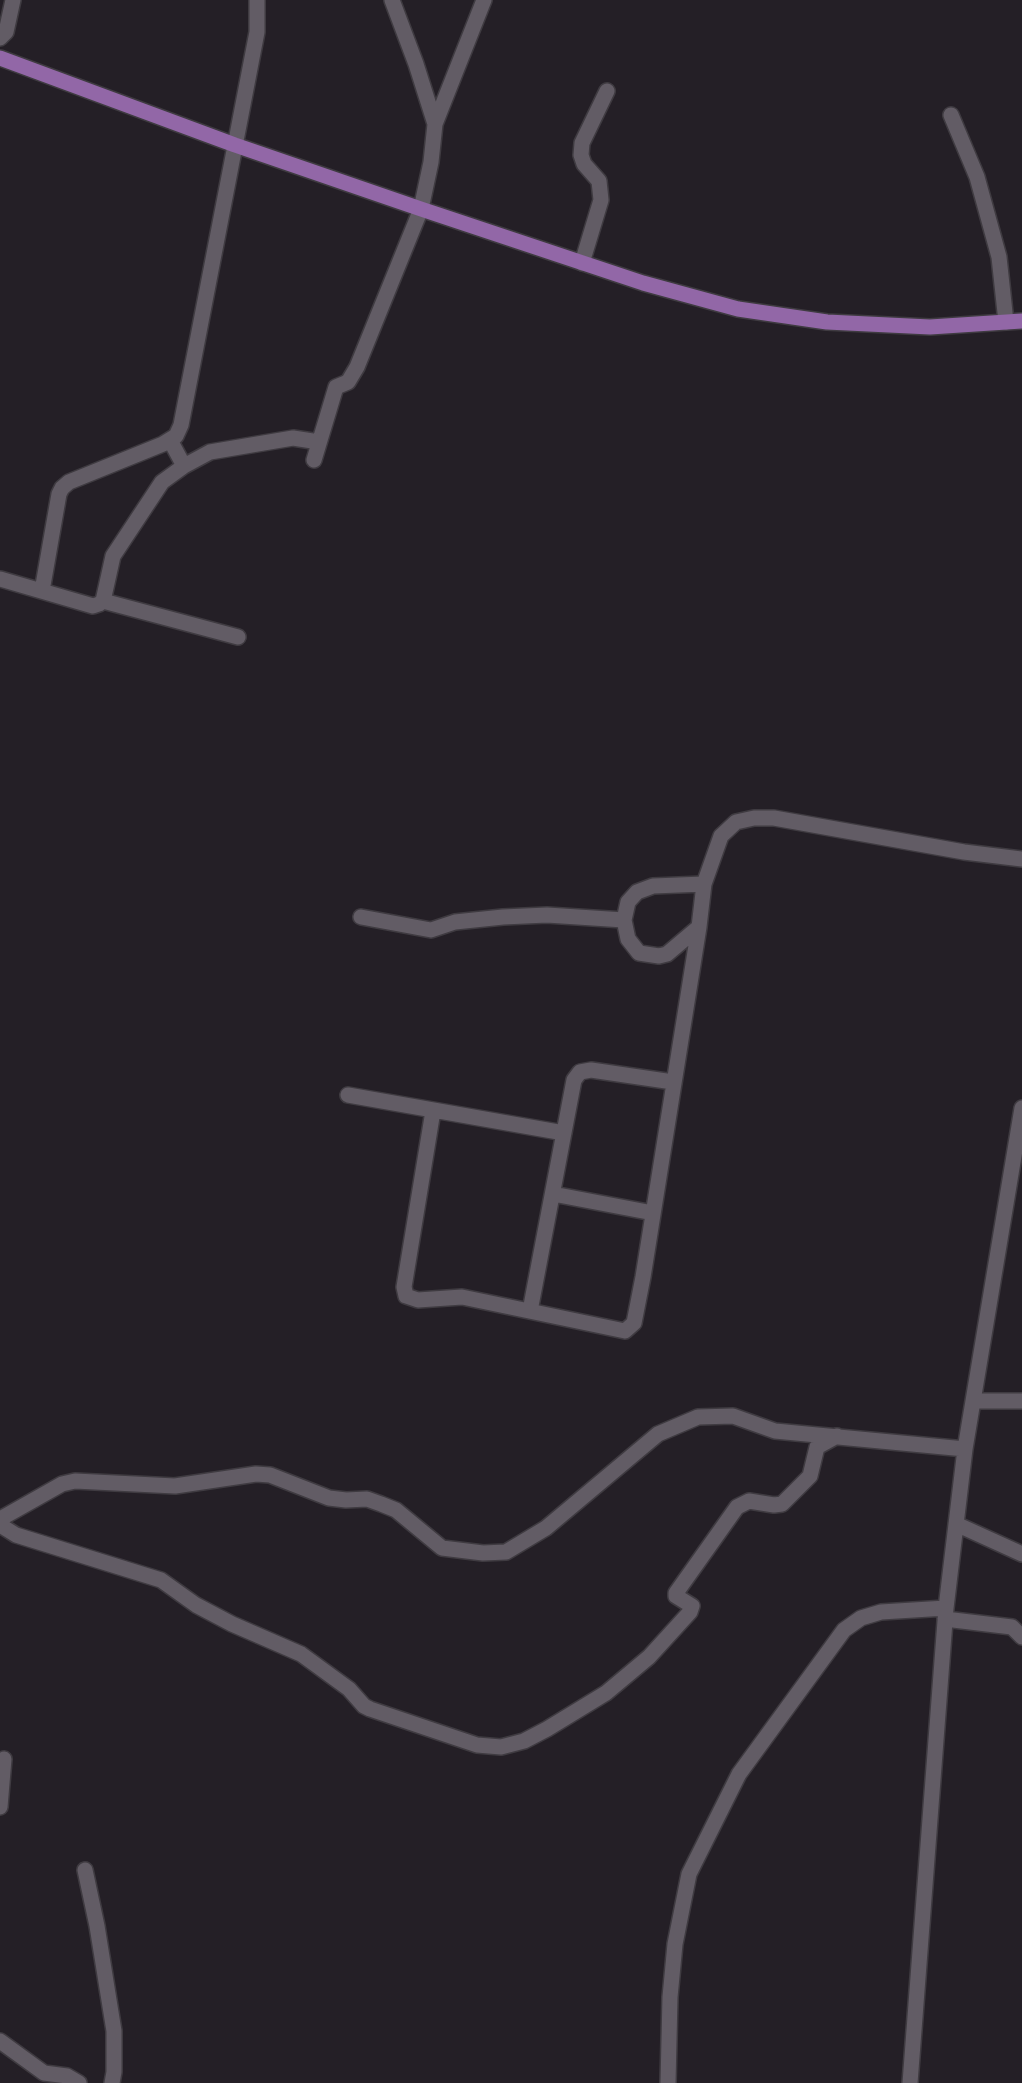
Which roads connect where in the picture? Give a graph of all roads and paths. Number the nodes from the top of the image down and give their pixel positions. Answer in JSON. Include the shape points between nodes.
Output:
{"nodes":[{"id":1,"x":13,"y":0,"type":"edge"},
{"id":2,"x":257,"y":0,"type":"edge"},
{"id":3,"x":392,"y":0,"type":"edge"},
{"id":4,"x":484,"y":0,"type":"edge"},
{"id":5,"x":0,"y":38,"type":"edge"},
{"id":6,"x":0,"y":58,"type":"edge"},
{"id":7,"x":607,"y":91,"type":"dead end"},
{"id":8,"x":951,"y":115,"type":"dead end"},
{"id":9,"x":435,"y":124,"type":"junction"},
{"id":10,"x":235,"y":145,"type":"junction"},
{"id":11,"x":421,"y":209,"type":"junction"},
{"id":12,"x":582,"y":263,"type":"junction"},
{"id":13,"x":1022,"y":321,"type":"edge"},
{"id":14,"x":1006,"y":322,"type":"junction"},
{"id":15,"x":170,"y":440,"type":"junction"},
{"id":16,"x":319,"y":442,"type":"junction"},
{"id":17,"x":314,"y":460,"type":"dead end"},
{"id":18,"x":184,"y":466,"type":"junction"},
{"id":19,"x":0,"y":579,"type":"edge"},
{"id":20,"x":42,"y":591,"type":"junction"},
{"id":21,"x":103,"y":601,"type":"junction"},
{"id":22,"x":238,"y":637,"type":"dead end"},
{"id":23,"x":1022,"y":859,"type":"edge"},
{"id":24,"x":704,"y":884,"type":"junction"},
{"id":25,"x":361,"y":917,"type":"dead end"},
{"id":26,"x":624,"y":920,"type":"junction"},
{"id":27,"x":699,"y":927,"type":"junction"},
{"id":28,"x":673,"y":1082,"type":"junction"},
{"id":29,"x":348,"y":1095,"type":"dead end"},
{"id":30,"x":1022,"y":1108,"type":"edge"},
{"id":31,"x":433,"y":1111,"type":"junction"},
{"id":32,"x":564,"y":1133,"type":"junction"},
{"id":33,"x":552,"y":1194,"type":"junction"},
{"id":34,"x":653,"y":1213,"type":"junction"},
{"id":35,"x":530,"y":1311,"type":"junction"},
{"id":36,"x":975,"y":1401,"type":"junction"},
{"id":37,"x":1022,"y":1401,"type":"edge"},
{"id":38,"x":837,"y":1436,"type":"junction"},
{"id":39,"x":966,"y":1449,"type":"junction"},
{"id":40,"x":0,"y":1519,"type":"edge"},
{"id":41,"x":956,"y":1524,"type":"junction"},
{"id":42,"x":0,"y":1525,"type":"edge"},
{"id":43,"x":1022,"y":1554,"type":"edge"},
{"id":44,"x":946,"y":1614,"type":"junction"},
{"id":45,"x":1022,"y":1637,"type":"edge"},
{"id":46,"x":4,"y":1759,"type":"dead end"},
{"id":47,"x":0,"y":1807,"type":"edge"},
{"id":48,"x":85,"y":1870,"type":"dead end"},
{"id":49,"x":0,"y":2041,"type":"edge"},
{"id":50,"x":79,"y":2083,"type":"edge"},
{"id":51,"x":112,"y":2083,"type":"edge"},
{"id":52,"x":668,"y":2083,"type":"edge"},
{"id":53,"x":910,"y":2083,"type":"edge"}],
"edges":[{"from":1,"to":5,"type":"street","via":[[6,32]]},
{"from":2,"to":10,"type":"street","via":[[257,32]]},
{"from":3,"to":9,"type":"street"},
{"from":4,"to":9,"type":"street"},
{"from":6,"to":10,"type":"main road"},
{"from":7,"to":12,"type":"street","via":[[582,143],[584,164],[599,181],[601,200]]},
{"from":8,"to":14,"type":"street","via":[[977,177],[999,257]]},
{"from":9,"to":11,"type":"street"},
{"from":10,"to":11,"type":"main road"},
{"from":10,"to":15,"type":"street","via":[[182,426]]},
{"from":11,"to":12,"type":"main road"},
{"from":11,"to":16,"type":"street","via":[[357,367],[348,382],[336,387]]},
{"from":12,"to":14,"type":"main road","via":[[738,309],[827,322],[930,327]]},
{"from":13,"to":14,"type":"main road"},
{"from":15,"to":18,"type":"street"},
{"from":15,"to":20,"type":"street","via":[[69,482],[62,488]]},
{"from":16,"to":17,"type":"street"},
{"from":16,"to":18,"type":"street","via":[[293,438],[210,452]]},
{"from":18,"to":21,"type":"street","via":[[162,482],[113,556]]},
{"from":19,"to":20,"type":"street"},
{"from":20,"to":21,"type":"street","via":[[94,606]]},
{"from":21,"to":22,"type":"street"},
{"from":23,"to":24,"type":"street","via":[[964,852],[774,818],[754,818],[736,822],[722,836]]},
{"from":24,"to":26,"type":"street","via":[[652,886],[637,892],[628,902]]},
{"from":24,"to":27,"type":"street"},
{"from":25,"to":26,"type":"street","via":[[431,930],[455,922],[521,916]]},
{"from":26,"to":27,"type":"street","via":[[628,939],[639,953],[659,956],[667,954]]},
{"from":27,"to":28,"type":"street"},
{"from":28,"to":32,"type":"street","via":[[591,1070],[580,1072],[574,1080]]},
{"from":28,"to":34,"type":"street"},
{"from":29,"to":31,"type":"street"},
{"from":30,"to":36,"type":"street"},
{"from":31,"to":32,"type":"street"},
{"from":31,"to":35,"type":"street","via":[[404,1287],[406,1296],[418,1300],[462,1297]]},
{"from":32,"to":33,"type":"street"},
{"from":33,"to":34,"type":"street"},
{"from":33,"to":35,"type":"street"},
{"from":34,"to":35,"type":"street","via":[[634,1323],[625,1331]]},
{"from":36,"to":37,"type":"street"},
{"from":36,"to":39,"type":"street"},
{"from":38,"to":39,"type":"street"},
{"from":38,"to":40,"type":"street","via":[[775,1431],[734,1416],[698,1417],[658,1434],[546,1528],[506,1552],[442,1548],[396,1510],[381,1504],[367,1499],[329,1498],[270,1475],[256,1474],[175,1486],[75,1481],[62,1484]]},
{"from":38,"to":42,"type":"street","via":[[816,1447],[810,1476],[782,1504],[749,1501],[737,1507],[676,1593],[692,1606],[690,1612],[649,1657],[606,1694],[556,1724],[501,1747],[477,1745],[370,1709],[349,1688],[301,1654],[196,1605],[161,1580],[16,1535]]},
{"from":39,"to":41,"type":"street"},
{"from":41,"to":43,"type":"street"},
{"from":41,"to":44,"type":"street"},
{"from":44,"to":45,"type":"street","via":[[1012,1627]]},
{"from":44,"to":52,"type":"street","via":[[881,1612],[861,1618],[844,1630],[739,1774],[689,1874],[670,1997]]},
{"from":44,"to":53,"type":"street"},
{"from":46,"to":47,"type":"street"},
{"from":48,"to":51,"type":"street","via":[[114,2031]]},
{"from":49,"to":50,"type":"street","via":[[44,2073],[67,2076]]}]}
